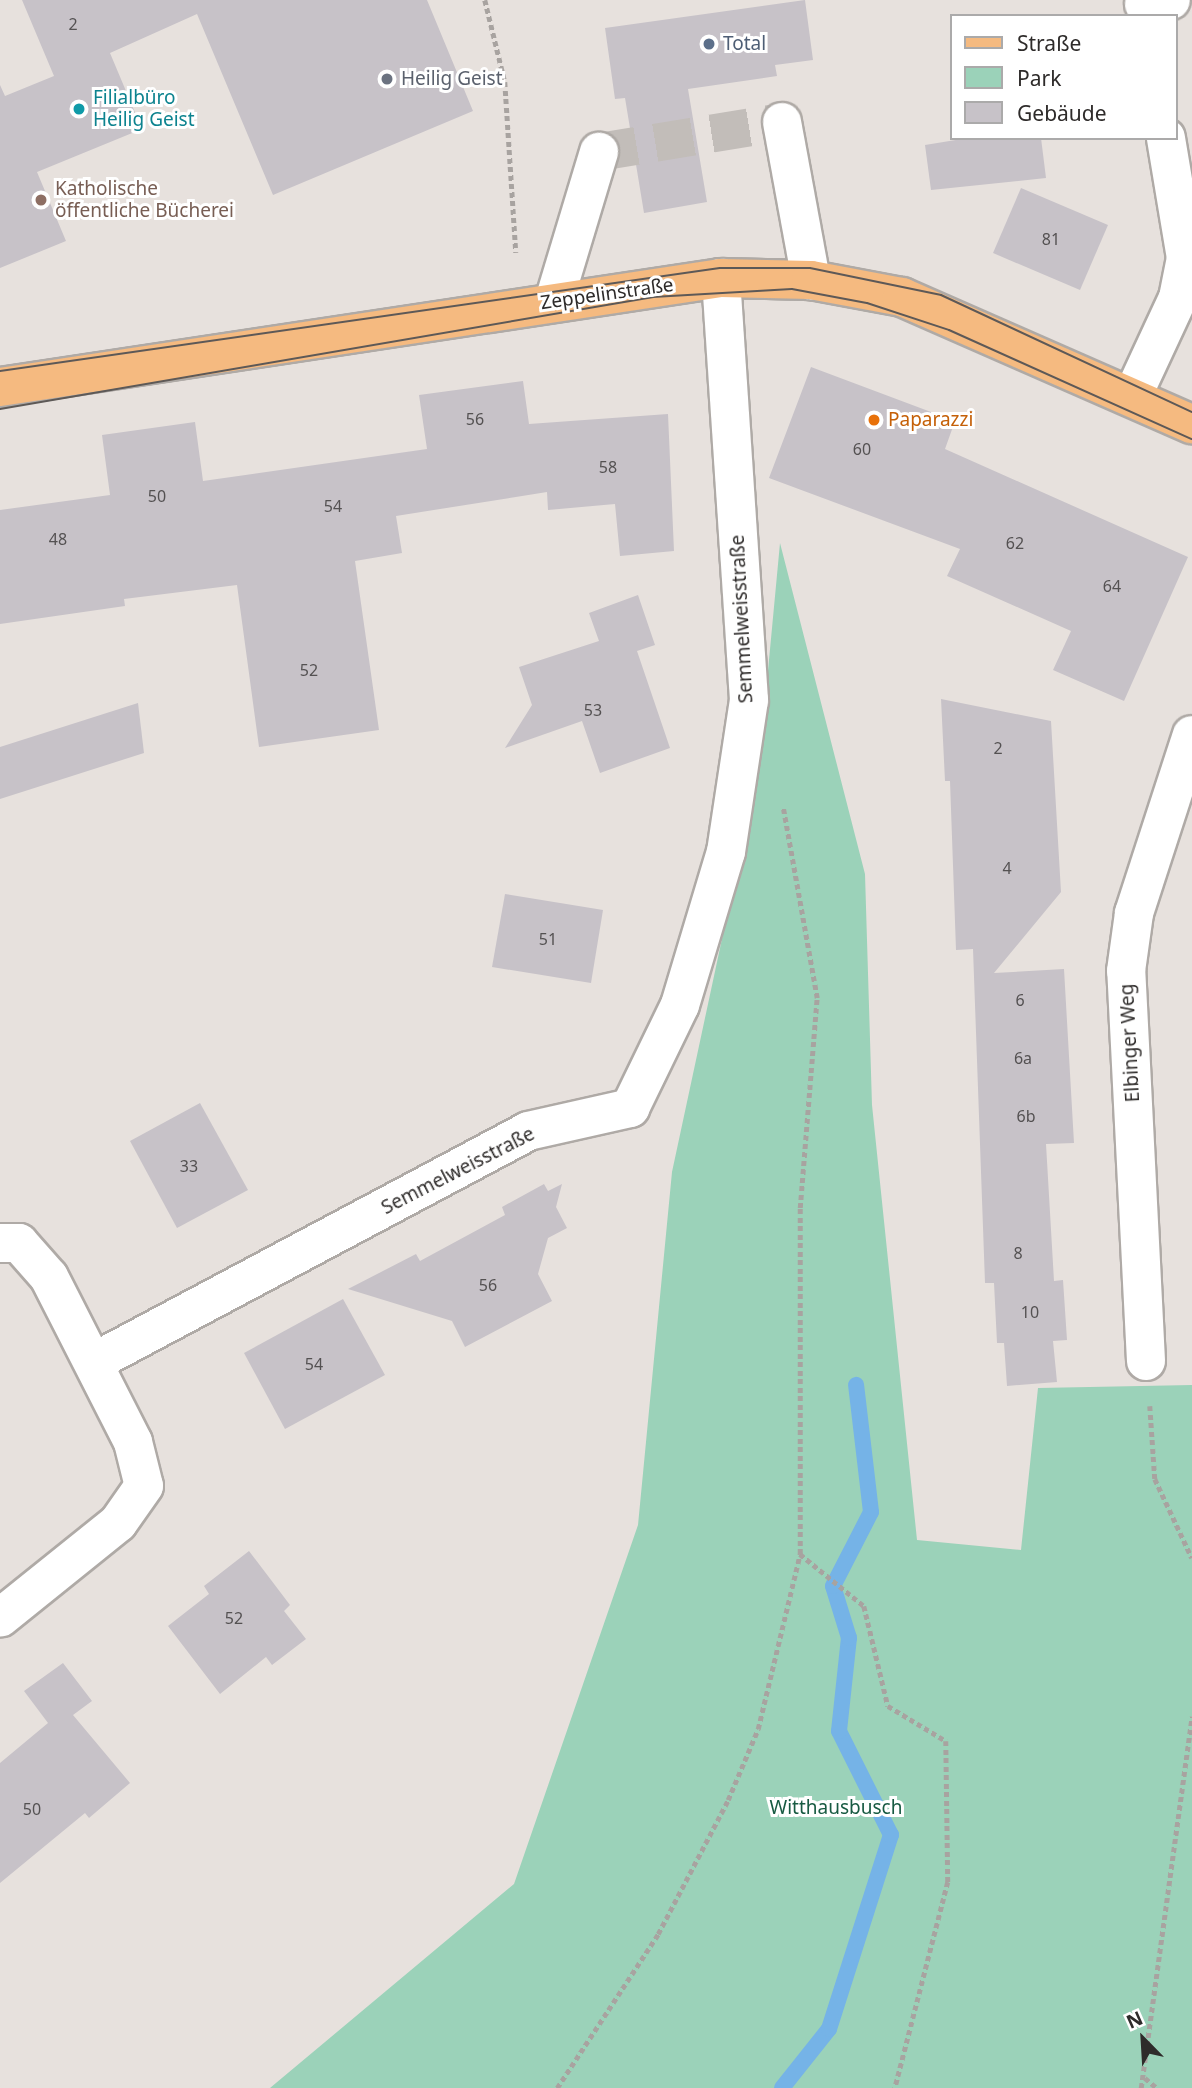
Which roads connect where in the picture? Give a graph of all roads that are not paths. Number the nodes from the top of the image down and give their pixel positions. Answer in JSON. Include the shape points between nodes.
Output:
{"nodes":[{"id":1,"x":782,"y":122,"type":"dead end"},
{"id":2,"x":1166,"y":140,"type":"edge"},
{"id":3,"x":599,"y":152,"type":"dead end"},
{"id":4,"x":720,"y":278,"type":"junction"},
{"id":5,"x":811,"y":280,"type":"junction"},
{"id":6,"x":536,"y":304,"type":"junction"},
{"id":7,"x":0,"y":387,"type":"edge"},
{"id":8,"x":1132,"y":397,"type":"junction"},
{"id":9,"x":1192,"y":424,"type":"edge"},
{"id":10,"x":1192,"y":734,"type":"edge"},
{"id":11,"x":0,"y":1243,"type":"edge"},
{"id":12,"x":96,"y":1361,"type":"junction"},
{"id":13,"x":1146,"y":1361,"type":"road end"},
{"id":14,"x":0,"y":1618,"type":"edge"}],
"edges":[{"from":1,"to":5,"type":"street"},
{"from":2,"to":8,"type":"street","via":[[1186,258],[1178,298]]},
{"from":3,"to":6,"type":"street"},
{"from":4,"to":5,"type":"main road","name":"Zeppelinstraße"},
{"from":4,"to":6,"type":"main road","name":"Zeppelinstraße"},
{"from":4,"to":12,"type":"street","name":"Semmelweisstraße","via":[[749,700],[726,852],[680,1005],[630,1108],[528,1131]]},
{"from":5,"to":8,"type":"main road","name":"Zeppelinstraße","via":[[902,297]]},
{"from":6,"to":7,"type":"main road","name":"Zeppelinstraße"},
{"from":8,"to":9,"type":"main road","name":"Zeppelinstraße"},
{"from":10,"to":13,"type":"street","name":"Elbinger Weg","via":[[1134,913],[1126,971]]},
{"from":11,"to":12,"type":"street","via":[[19,1243],[49,1277]]},
{"from":12,"to":14,"type":"street","via":[[133,1442],[144,1486],[118,1523]]}]}
